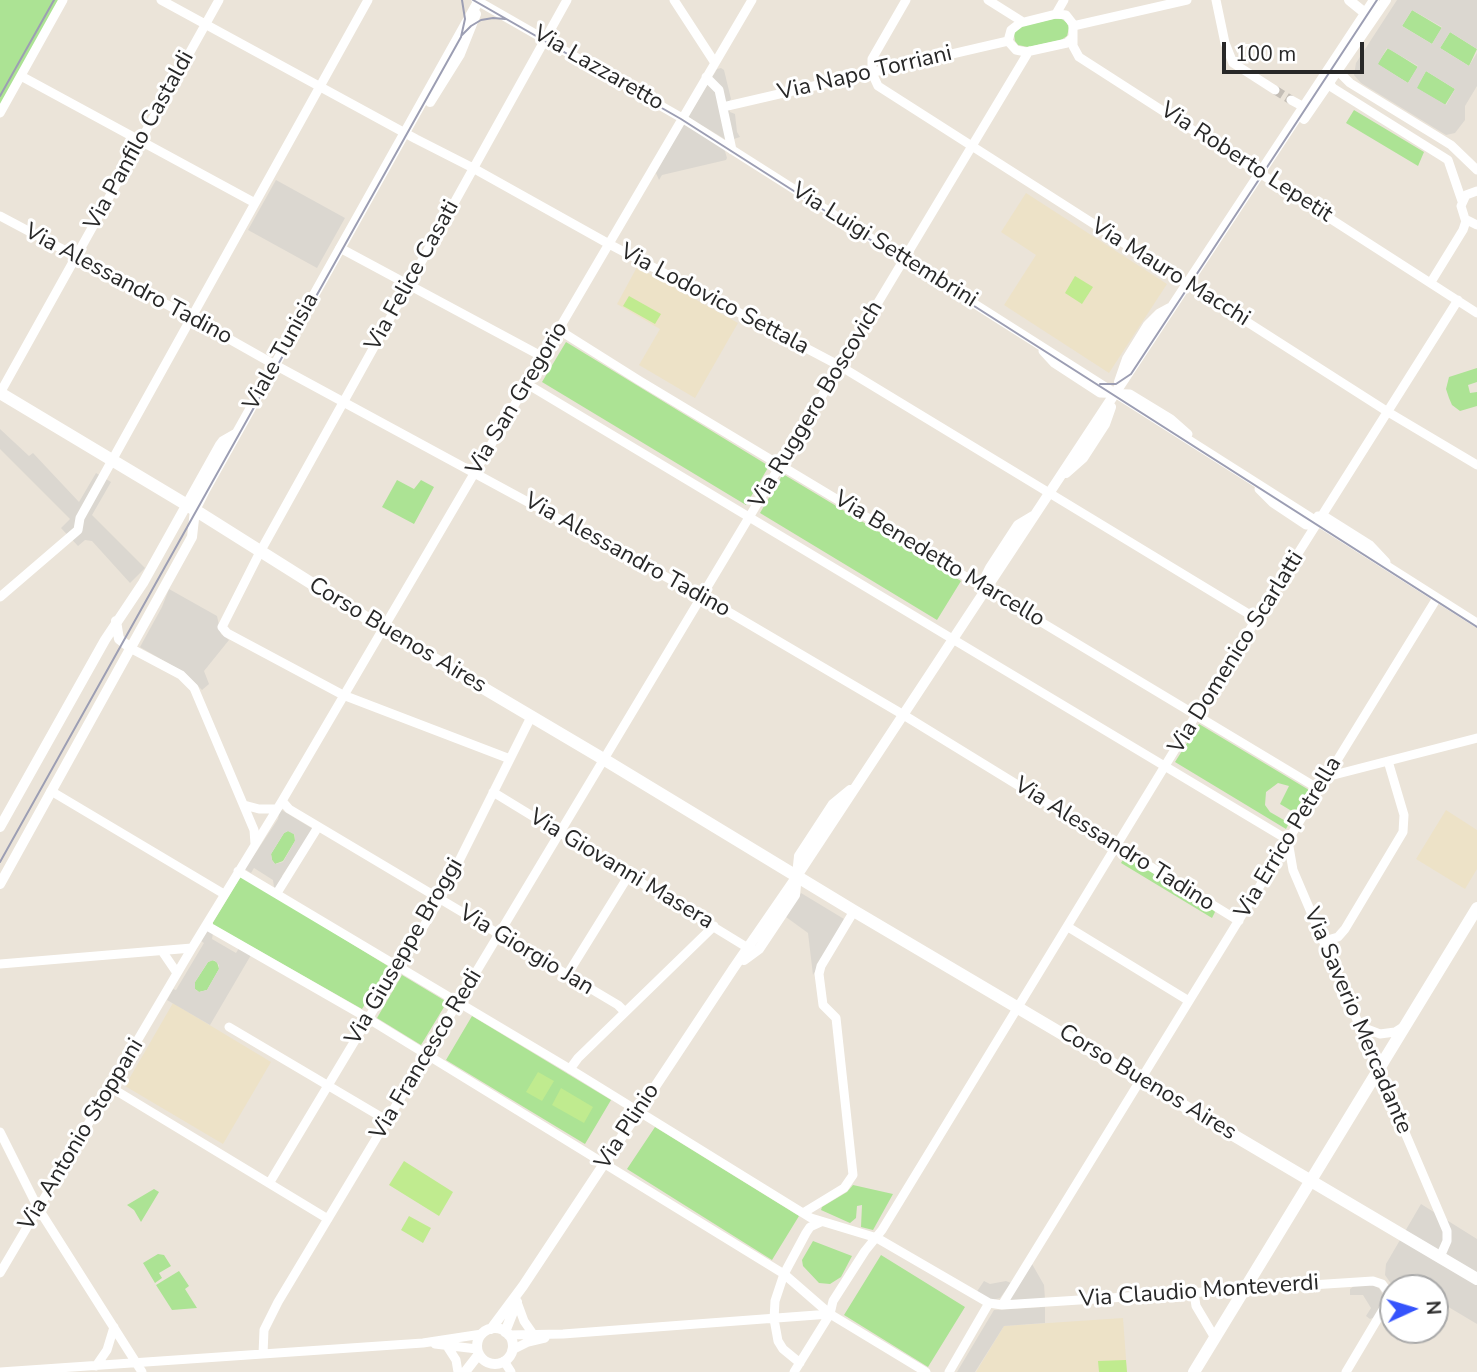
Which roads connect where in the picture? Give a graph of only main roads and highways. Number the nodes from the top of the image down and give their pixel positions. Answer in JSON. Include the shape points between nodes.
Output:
{"nodes":[{"id":1,"x":0,"y":393,"type":"edge"},
{"id":2,"x":1477,"y":908,"type":"edge"},
{"id":3,"x":1311,"y":1181,"type":"junction"},
{"id":4,"x":1477,"y":1279,"type":"edge"},
{"id":5,"x":1194,"y":1372,"type":"edge"}],
"edges":[{"from":1,"to":3,"type":"main road","name":"Corso Buenos Aires","via":[[797,878]]},
{"from":2,"to":3,"type":"main road"},
{"from":3,"to":4,"type":"main road","name":"Corso Buenos Aires"},
{"from":3,"to":5,"type":"main road"}]}
